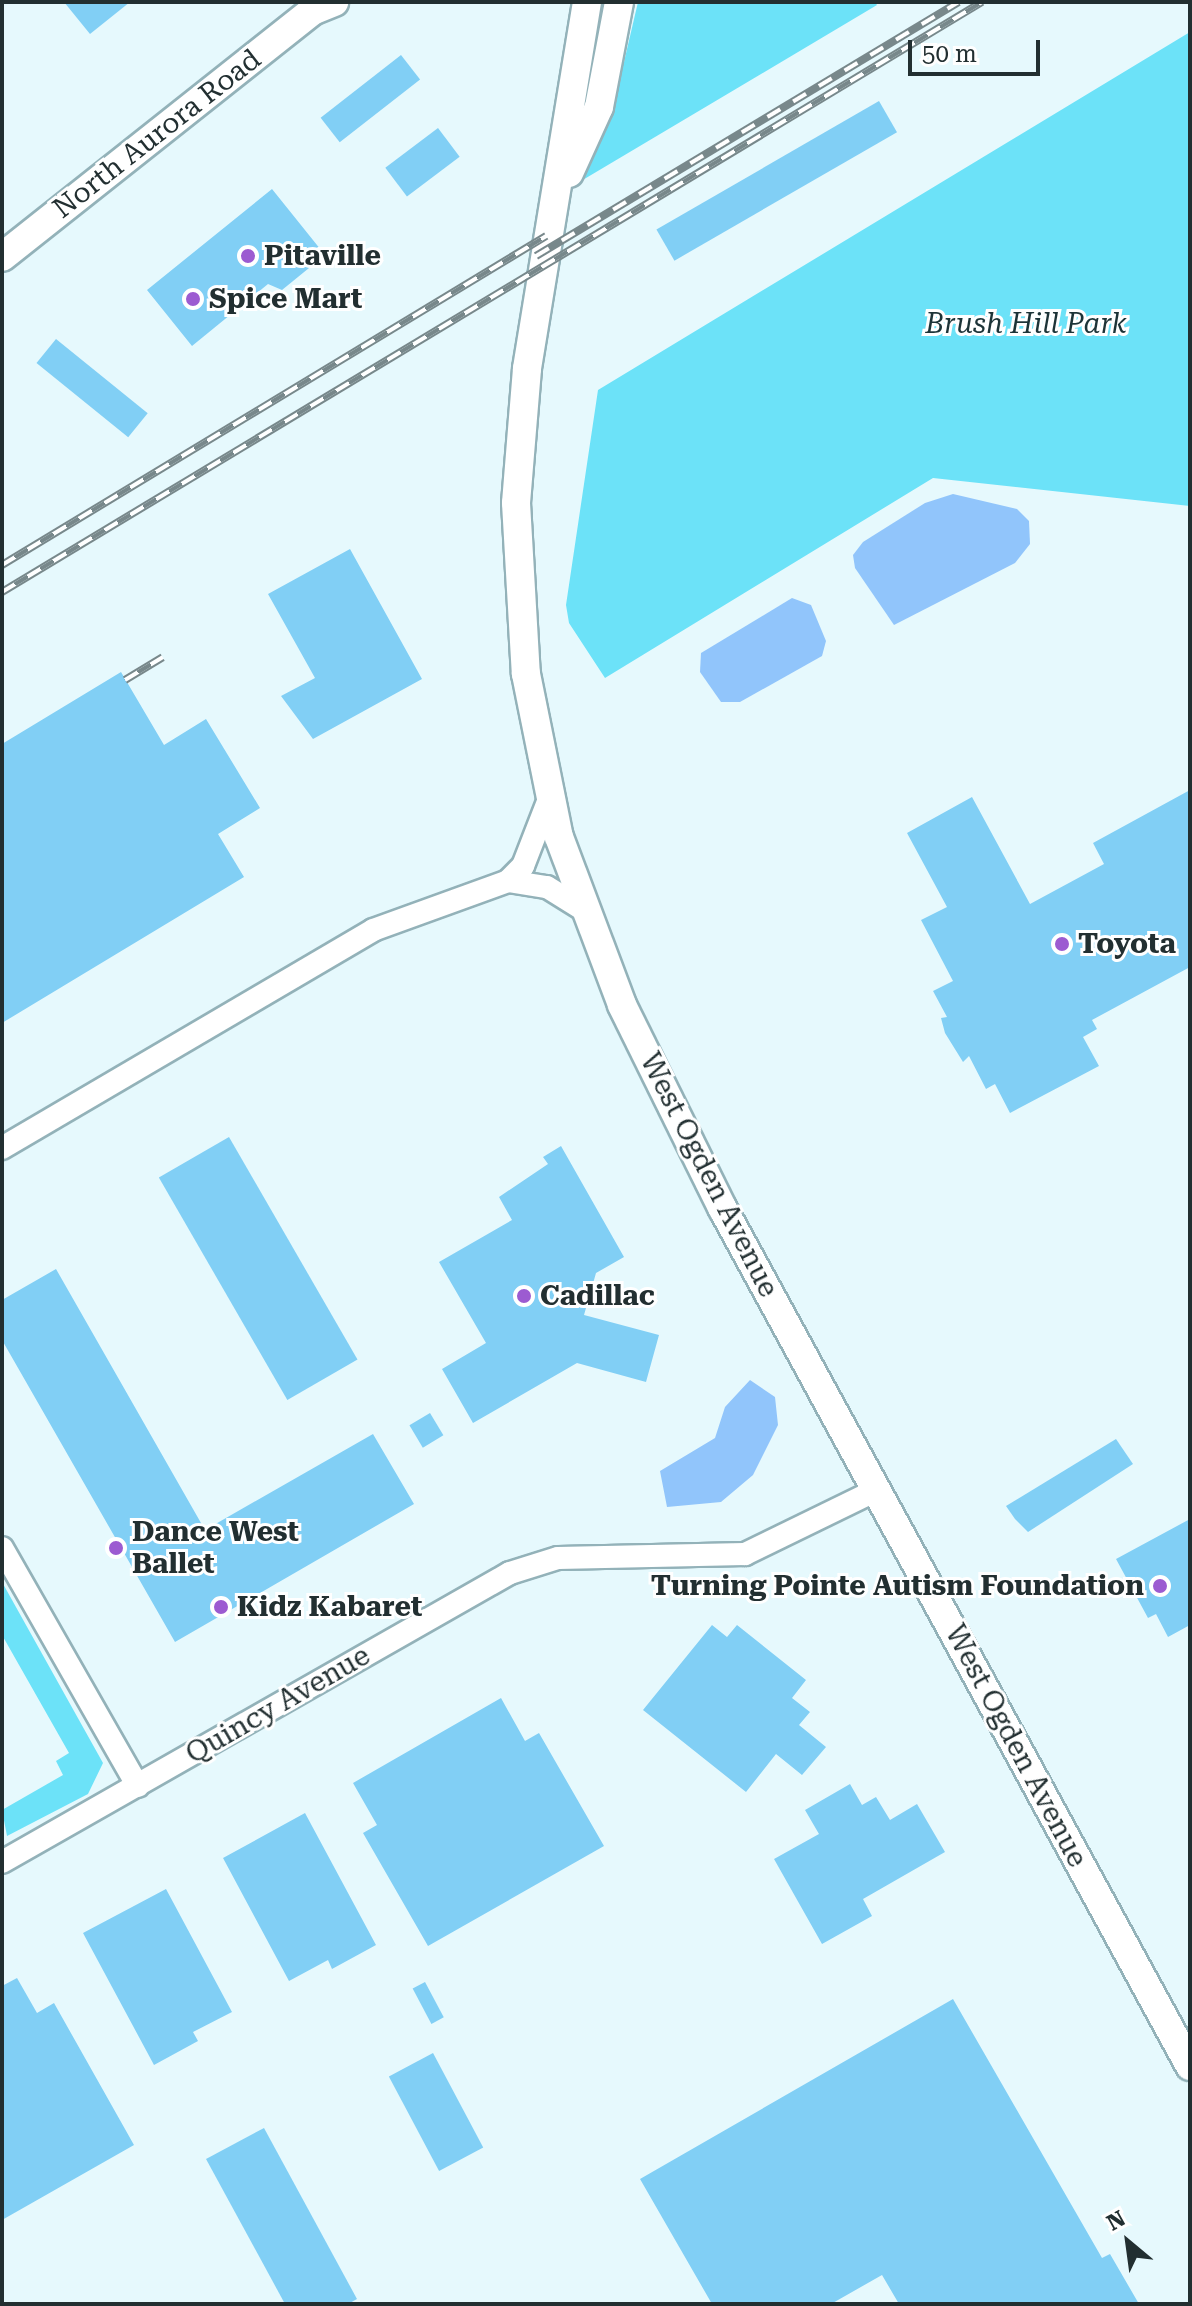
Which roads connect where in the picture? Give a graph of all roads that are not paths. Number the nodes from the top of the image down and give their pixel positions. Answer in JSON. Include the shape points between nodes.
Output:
{"nodes":[{"id":1,"x":587,"y":2,"type":"edge"},
{"id":2,"x":619,"y":2,"type":"edge"},
{"id":3,"x":321,"y":5,"type":"edge"},
{"id":4,"x":556,"y":202,"type":"junction"},
{"id":5,"x":2,"y":257,"type":"edge"},
{"id":6,"x":549,"y":799,"type":"junction"},
{"id":7,"x":508,"y":881,"type":"junction"},
{"id":8,"x":584,"y":910,"type":"junction"},
{"id":9,"x":2,"y":1148,"type":"edge"},
{"id":10,"x":878,"y":1489,"type":"junction"},
{"id":11,"x":2,"y":1548,"type":"edge"},
{"id":12,"x":138,"y":1786,"type":"junction"},
{"id":13,"x":2,"y":1862,"type":"edge"},
{"id":14,"x":1190,"y":2066,"type":"edge"}],
"edges":[{"from":1,"to":4,"type":"main road","name":"West Ogden Avenue"},
{"from":2,"to":4,"type":"main road","name":"West Ogden Avenue","via":[[599,107]]},
{"from":3,"to":5,"type":"main road","name":"North Aurora Road"},
{"from":4,"to":6,"type":"main road","name":"West Ogden Avenue","via":[[527,369],[515,532],[526,674]]},
{"from":6,"to":7,"type":"street","via":[[534,844]]},
{"from":6,"to":8,"type":"main road","name":"West Ogden Avenue"},
{"from":7,"to":8,"type":"street","via":[[547,887]]},
{"from":7,"to":9,"type":"street","via":[[352,940]]},
{"from":8,"to":10,"type":"main road","name":"West Ogden Avenue","via":[[658,1081]]},
{"from":10,"to":12,"type":"street","name":"Quincy Avenue","via":[[745,1554],[697,1559],[608,1554],[524,1567]]},
{"from":10,"to":14,"type":"main road","name":"West Ogden Avenue"},
{"from":11,"to":12,"type":"street"},
{"from":12,"to":13,"type":"street","name":"Quincy Avenue"}]}
